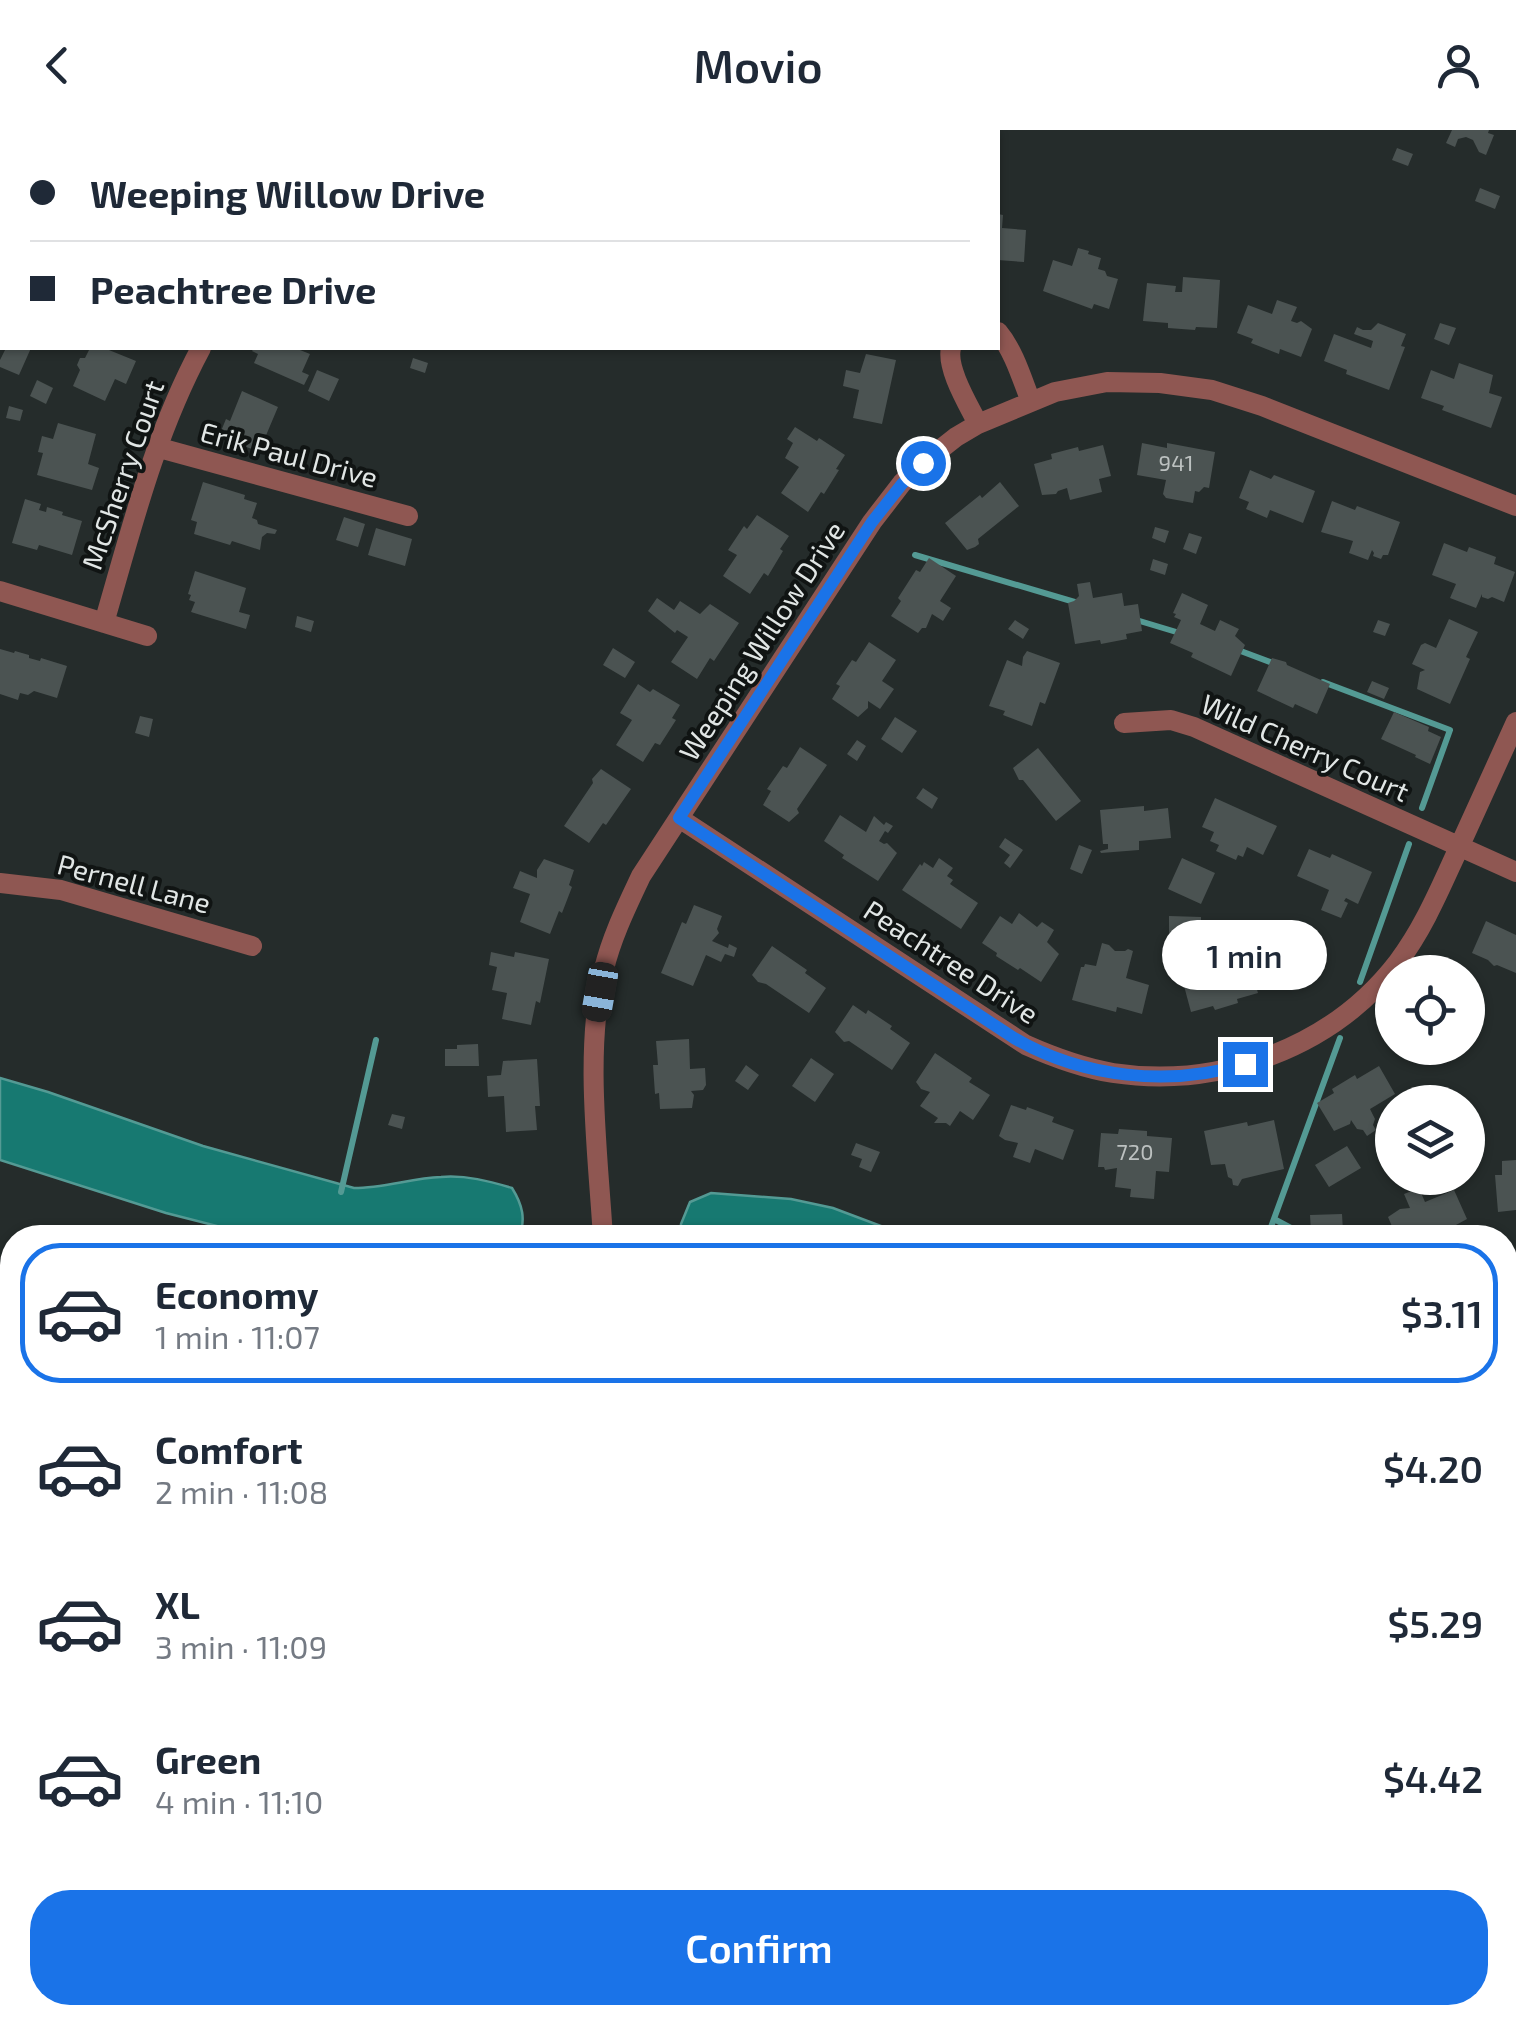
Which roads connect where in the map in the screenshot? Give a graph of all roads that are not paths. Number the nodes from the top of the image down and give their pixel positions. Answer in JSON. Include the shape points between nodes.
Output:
{"nodes":[{"id":1,"x":1000,"y":335,"type":"edge"},
{"id":2,"x":200,"y":350,"type":"edge"},
{"id":3,"x":950,"y":350,"type":"edge"},
{"id":4,"x":1031,"y":402,"type":"junction"},
{"id":5,"x":978,"y":424,"type":"junction"},
{"id":6,"x":156,"y":447,"type":"junction"},
{"id":7,"x":1516,"y":506,"type":"edge"},
{"id":8,"x":408,"y":516,"type":"dead end"},
{"id":9,"x":0,"y":591,"type":"edge"},
{"id":10,"x":104,"y":623,"type":"junction"},
{"id":11,"x":146,"y":636,"type":"dead end"},
{"id":12,"x":1516,"y":722,"type":"edge"},
{"id":13,"x":1124,"y":723,"type":"dead end"},
{"id":14,"x":679,"y":818,"type":"junction"},
{"id":15,"x":1460,"y":846,"type":"junction"},
{"id":16,"x":1516,"y":872,"type":"edge"},
{"id":17,"x":0,"y":883,"type":"edge"},
{"id":18,"x":252,"y":946,"type":"dead end"},
{"id":19,"x":602,"y":1225,"type":"edge"}],
"edges":[{"from":1,"to":4,"type":"street"},
{"from":2,"to":6,"type":"street","name":"McSherry Court"},
{"from":3,"to":5,"type":"street"},
{"from":4,"to":5,"type":"street","name":"Weeping Willow Drive"},
{"from":4,"to":7,"type":"street","name":"Weeping Willow Drive","via":[[1107,382],[1212,390]]},
{"from":5,"to":14,"type":"street","name":"Weeping Willow Drive","via":[[923,463],[872,522]]},
{"from":6,"to":8,"type":"street","name":"Erik Paul Drive"},
{"from":6,"to":10,"type":"street","name":"McSherry Court"},
{"from":9,"to":10,"type":"street"},
{"from":10,"to":11,"type":"street"},
{"from":12,"to":15,"type":"street","name":"Peachtree Drive"},
{"from":13,"to":15,"type":"street","name":"Wild Cherry Court","via":[[1172,720],[1194,727]]},
{"from":14,"to":15,"type":"street","name":"Peachtree Drive","via":[[1026,1044],[1111,1072],[1153,1077],[1219,1072],[1270,1057],[1336,1020],[1398,962]]},
{"from":14,"to":19,"type":"street","name":"Weeping Willow Drive","via":[[641,876],[604,969],[594,1068]]},
{"from":15,"to":16,"type":"street","name":"Wild Cherry Court"},
{"from":17,"to":18,"type":"street","name":"Pernell Lane","via":[[61,890]]}]}
